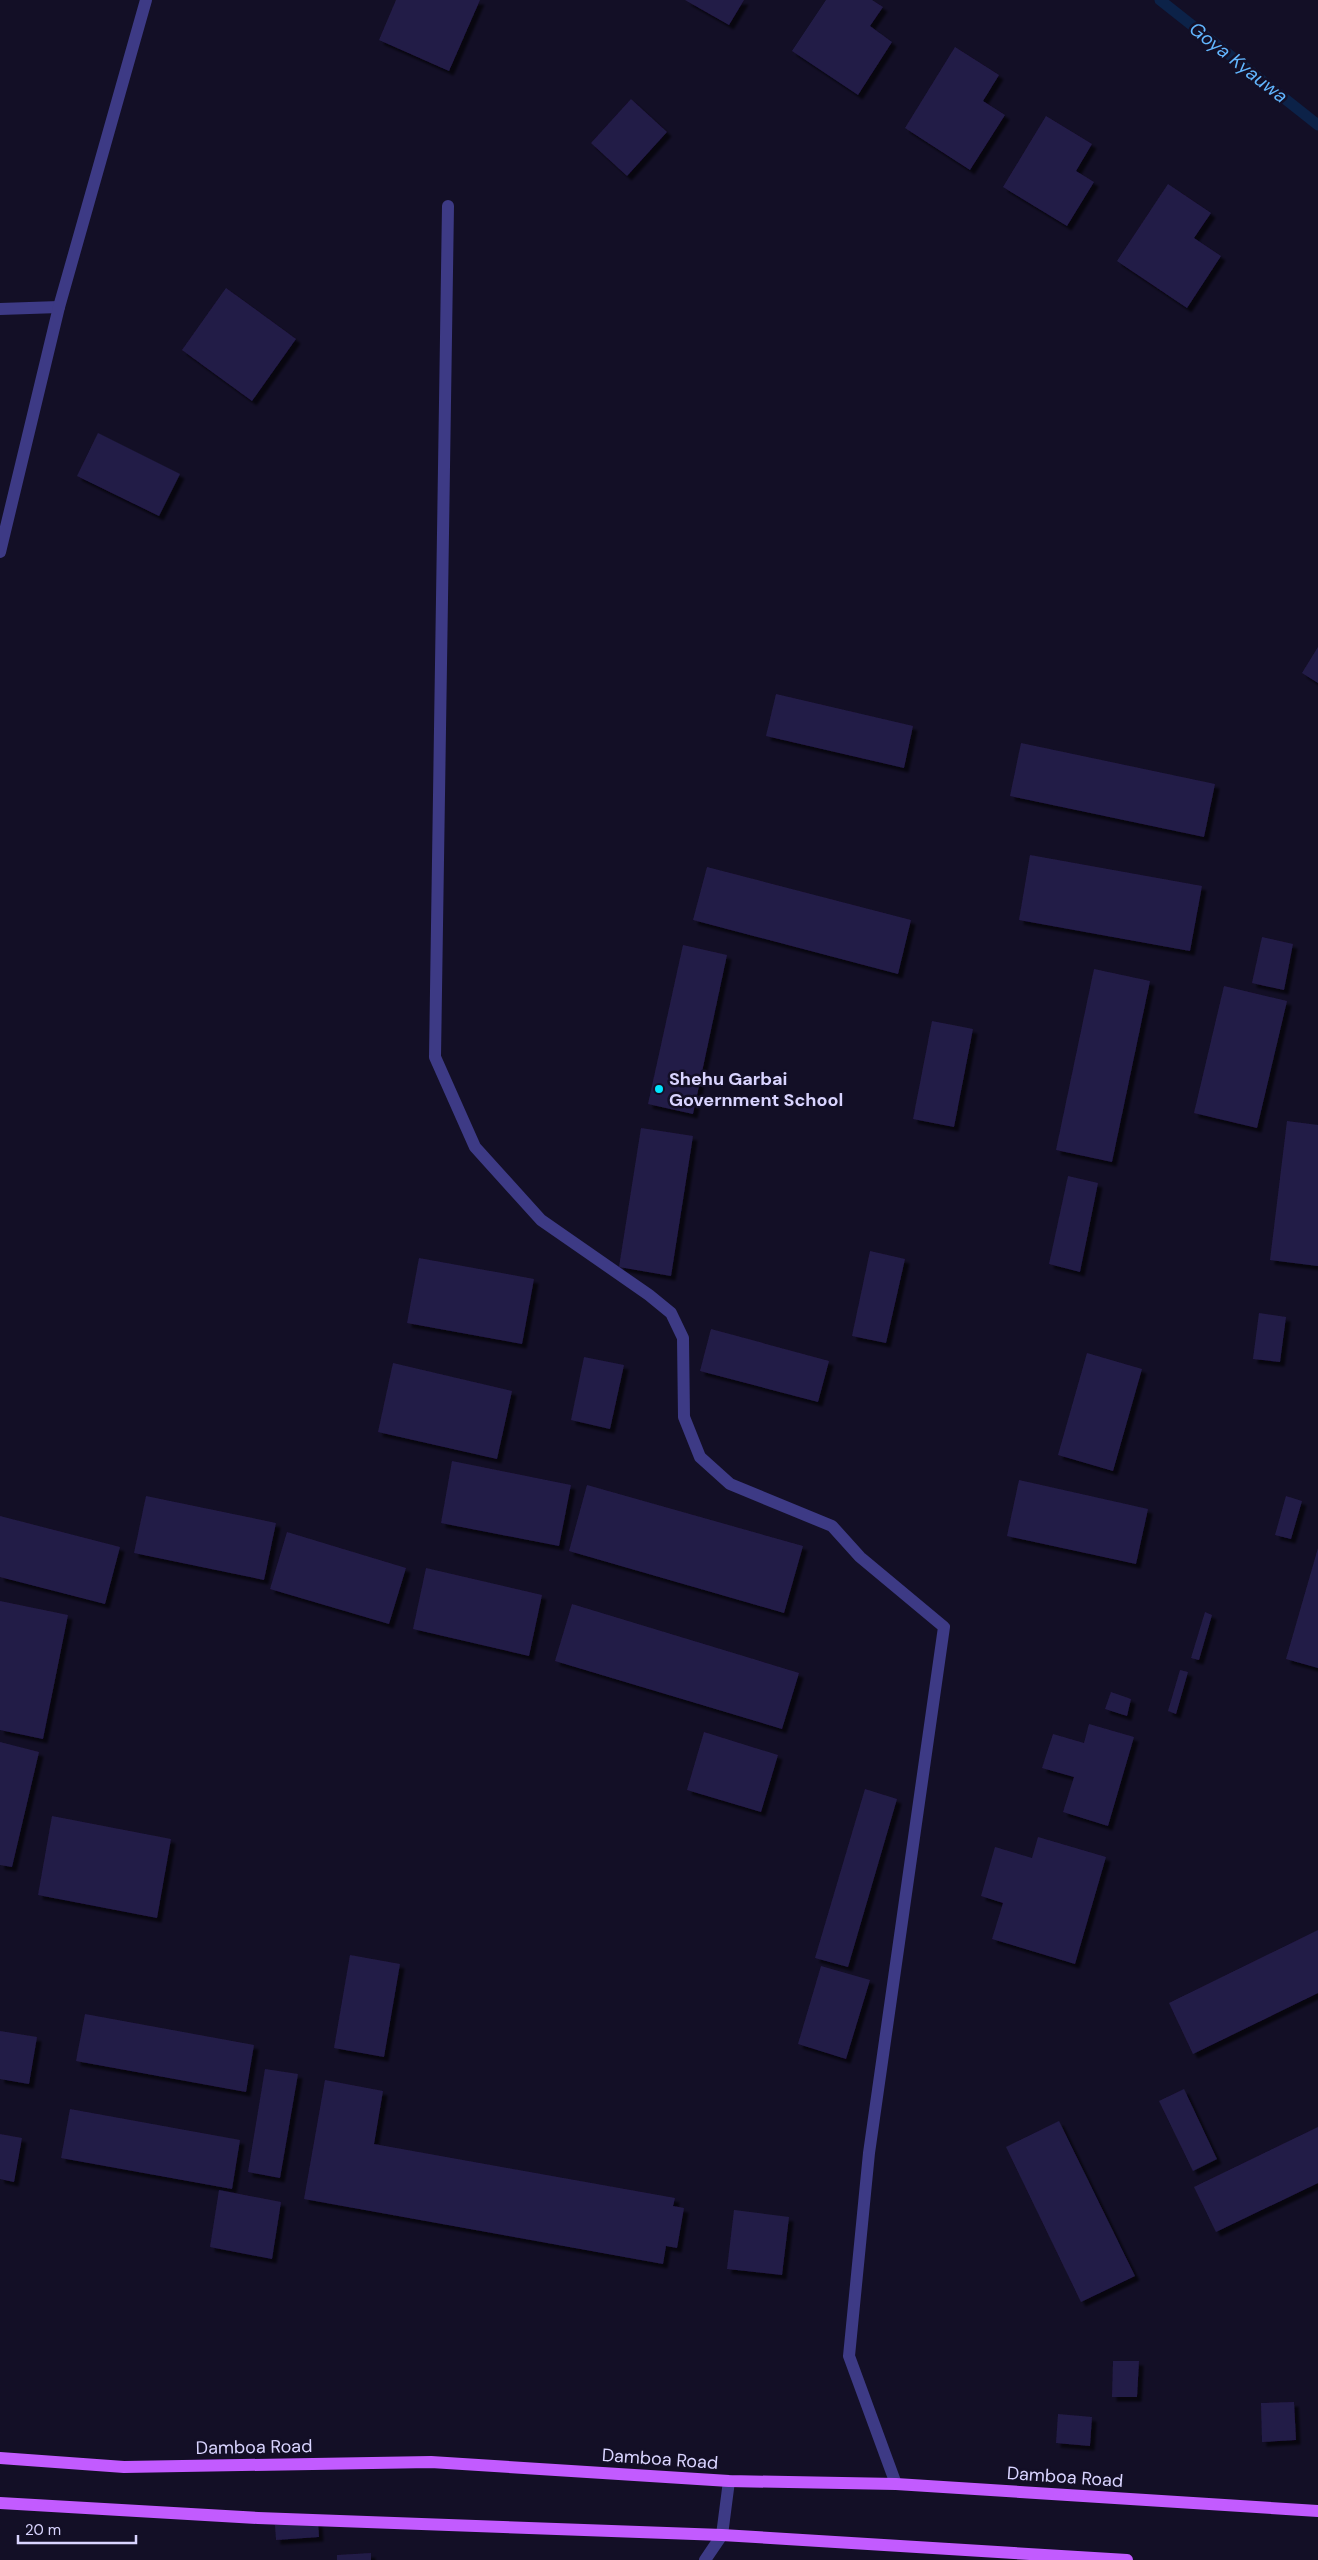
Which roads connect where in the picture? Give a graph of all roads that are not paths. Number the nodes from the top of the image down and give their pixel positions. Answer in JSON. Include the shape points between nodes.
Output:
{"nodes":[{"id":1,"x":146,"y":0,"type":"edge"},
{"id":2,"x":448,"y":206,"type":"dead end"},
{"id":3,"x":59,"y":307,"type":"junction"},
{"id":4,"x":0,"y":309,"type":"edge"},
{"id":5,"x":0,"y":552,"type":"edge"},
{"id":6,"x":0,"y":2458,"type":"edge"},
{"id":7,"x":729,"y":2481,"type":"junction"},
{"id":8,"x":896,"y":2484,"type":"junction"},
{"id":9,"x":0,"y":2504,"type":"edge"},
{"id":10,"x":1318,"y":2511,"type":"edge"},
{"id":11,"x":722,"y":2535,"type":"junction"},
{"id":12,"x":705,"y":2560,"type":"edge"},
{"id":13,"x":1127,"y":2560,"type":"edge"}],
"edges":[{"from":1,"to":3,"type":"street"},
{"from":2,"to":8,"type":"street","via":[[435,1057],[475,1147],[541,1220],[671,1313],[683,1338],[684,1417],[700,1457],[730,1484],[832,1526],[860,1557],[944,1627],[869,2153],[848,2356]]},
{"from":3,"to":4,"type":"street"},
{"from":3,"to":5,"type":"street"},
{"from":6,"to":7,"type":"main road","name":"Damboa Road","via":[[124,2466],[431,2462]]},
{"from":7,"to":8,"type":"main road","name":"Damboa Road"},
{"from":7,"to":11,"type":"street"},
{"from":8,"to":10,"type":"main road","name":"Damboa Road"},
{"from":9,"to":11,"type":"main road"},
{"from":11,"to":12,"type":"street"},
{"from":11,"to":13,"type":"main road"}]}
